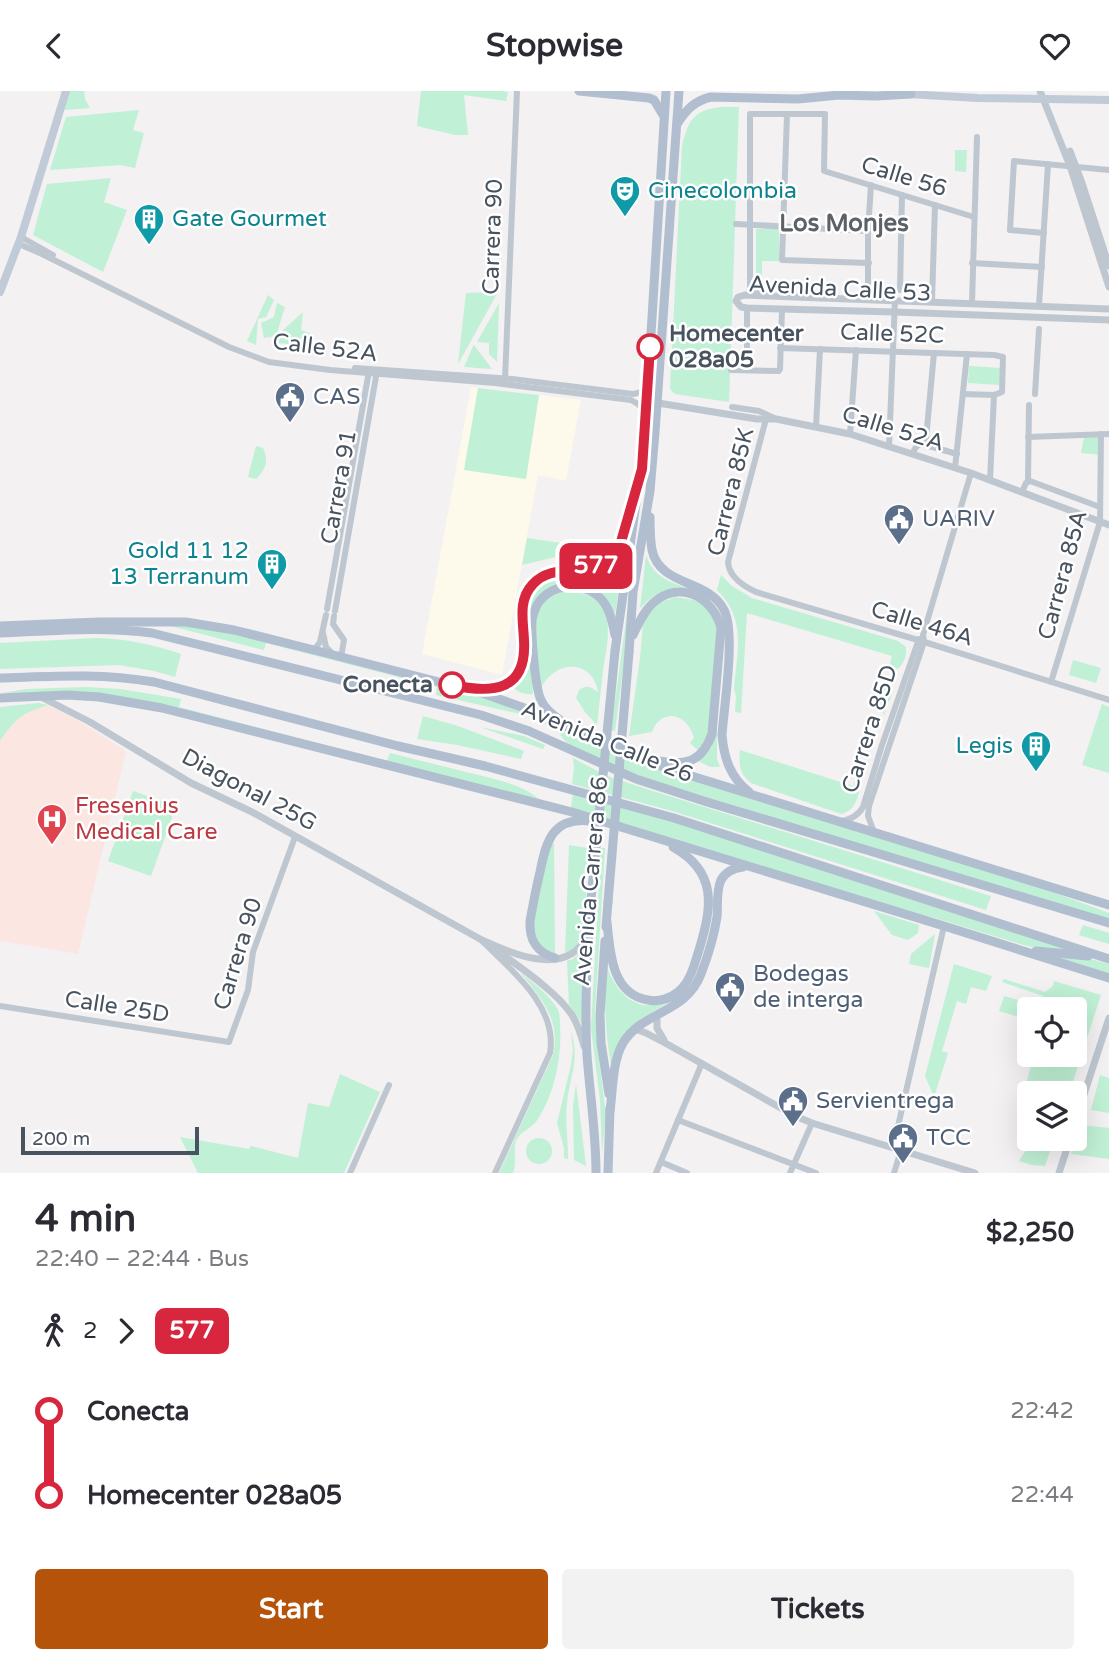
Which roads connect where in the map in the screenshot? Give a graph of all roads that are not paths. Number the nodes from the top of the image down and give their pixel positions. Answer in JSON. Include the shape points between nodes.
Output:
{"nodes":[{"id":1,"x":66,"y":91,"type":"edge"},
{"id":2,"x":517,"y":91,"type":"edge"},
{"id":3,"x":579,"y":91,"type":"edge"},
{"id":4,"x":666,"y":91,"type":"edge"},
{"id":5,"x":679,"y":91,"type":"edge"},
{"id":6,"x":876,"y":91,"type":"edge"},
{"id":7,"x":911,"y":94,"type":"junction"},
{"id":8,"x":1044,"y":95,"type":"edge"},
{"id":9,"x":1109,"y":100,"type":"edge"},
{"id":10,"x":787,"y":114,"type":"junction"},
{"id":11,"x":663,"y":116,"type":"junction"},
{"id":12,"x":676,"y":126,"type":"junction"},
{"id":13,"x":977,"y":137,"type":"dead end"},
{"id":14,"x":1048,"y":164,"type":"junction"},
{"id":15,"x":1073,"y":167,"type":"junction"},
{"id":16,"x":1109,"y":170,"type":"edge"},
{"id":17,"x":871,"y":185,"type":"junction"},
{"id":18,"x":902,"y":195,"type":"junction"},
{"id":19,"x":935,"y":205,"type":"junction"},
{"id":20,"x":974,"y":217,"type":"junction"},
{"id":21,"x":736,"y":224,"type":"dead end"},
{"id":22,"x":750,"y":225,"type":"junction"},
{"id":23,"x":783,"y":226,"type":"junction"},
{"id":24,"x":868,"y":231,"type":"junction"},
{"id":25,"x":1044,"y":233,"type":"junction"},
{"id":26,"x":20,"y":241,"type":"junction"},
{"id":27,"x":869,"y":263,"type":"junction"},
{"id":28,"x":972,"y":264,"type":"junction"},
{"id":29,"x":1109,"y":266,"type":"edge"},
{"id":30,"x":1042,"y":267,"type":"junction"},
{"id":31,"x":1109,"y":286,"type":"edge"},
{"id":32,"x":900,"y":290,"type":"dead end"},
{"id":33,"x":0,"y":292,"type":"edge"},
{"id":34,"x":757,"y":295,"type":"junction"},
{"id":35,"x":868,"y":299,"type":"junction"},
{"id":36,"x":895,"y":300,"type":"junction"},
{"id":37,"x":932,"y":301,"type":"junction"},
{"id":38,"x":972,"y":303,"type":"junction"},
{"id":39,"x":1040,"y":306,"type":"junction"},
{"id":40,"x":747,"y":308,"type":"junction"},
{"id":41,"x":782,"y":309,"type":"junction"},
{"id":42,"x":1109,"y":309,"type":"edge"},
{"id":43,"x":894,"y":312,"type":"junction"},
{"id":44,"x":1109,"y":320,"type":"edge"},
{"id":45,"x":1039,"y":328,"type":"dead end"},
{"id":46,"x":780,"y":348,"type":"junction"},
{"id":47,"x":820,"y":349,"type":"junction"},
{"id":48,"x":856,"y":350,"type":"junction"},
{"id":49,"x":893,"y":351,"type":"junction"},
{"id":50,"x":934,"y":353,"type":"junction"},
{"id":51,"x":967,"y":354,"type":"junction"},
{"id":52,"x":732,"y":370,"type":"dead end"},
{"id":53,"x":747,"y":370,"type":"junction"},
{"id":54,"x":373,"y":371,"type":"junction"},
{"id":55,"x":505,"y":381,"type":"junction"},
{"id":56,"x":647,"y":391,"type":"junction"},
{"id":57,"x":963,"y":394,"type":"junction"},
{"id":58,"x":1035,"y":394,"type":"dead end"},
{"id":59,"x":993,"y":395,"type":"junction"},
{"id":60,"x":658,"y":403,"type":"junction"},
{"id":61,"x":1029,"y":405,"type":"dead end"},
{"id":62,"x":732,"y":407,"type":"dead end"},
{"id":63,"x":646,"y":413,"type":"junction"},
{"id":64,"x":766,"y":419,"type":"junction"},
{"id":65,"x":776,"y":419,"type":"junction"},
{"id":66,"x":816,"y":426,"type":"junction"},
{"id":67,"x":850,"y":434,"type":"junction"},
{"id":68,"x":1105,"y":434,"type":"edge"},
{"id":69,"x":1028,"y":437,"type":"junction"},
{"id":70,"x":922,"y":444,"type":"junction"},
{"id":71,"x":889,"y":447,"type":"junction"},
{"id":72,"x":912,"y":454,"type":"junction"},
{"id":73,"x":957,"y":454,"type":"junction"},
{"id":74,"x":955,"y":468,"type":"junction"},
{"id":75,"x":642,"y":469,"type":"junction"},
{"id":76,"x":971,"y":473,"type":"junction"},
{"id":77,"x":990,"y":480,"type":"junction"},
{"id":78,"x":1028,"y":481,"type":"junction"},
{"id":79,"x":650,"y":491,"type":"junction"},
{"id":80,"x":1022,"y":492,"type":"junction"},
{"id":81,"x":1100,"y":507,"type":"junction"},
{"id":82,"x":1100,"y":521,"type":"junction"},
{"id":83,"x":1109,"y":525,"type":"edge"},
{"id":84,"x":731,"y":572,"type":"joint"},
{"id":85,"x":326,"y":615,"type":"junction"},
{"id":86,"x":333,"y":624,"type":"junction"},
{"id":87,"x":0,"y":626,"type":"edge"},
{"id":88,"x":323,"y":632,"type":"junction"},
{"id":89,"x":0,"y":633,"type":"edge"},
{"id":90,"x":630,"y":639,"type":"junction"},
{"id":91,"x":921,"y":639,"type":"junction"},
{"id":92,"x":616,"y":647,"type":"junction"},
{"id":93,"x":314,"y":650,"type":"junction"},
{"id":94,"x":338,"y":656,"type":"junction"},
{"id":95,"x":0,"y":678,"type":"edge"},
{"id":96,"x":1051,"y":682,"type":"junction"},
{"id":97,"x":462,"y":687,"type":"junction"},
{"id":98,"x":37,"y":695,"type":"junction"},
{"id":99,"x":0,"y":698,"type":"edge"},
{"id":100,"x":1109,"y":700,"type":"edge"},
{"id":101,"x":588,"y":737,"type":"junction"},
{"id":102,"x":636,"y":757,"type":"junction"},
{"id":103,"x":756,"y":797,"type":"junction"},
{"id":104,"x":838,"y":821,"type":"junction"},
{"id":105,"x":607,"y":823,"type":"junction"},
{"id":106,"x":875,"y":832,"type":"junction"},
{"id":107,"x":295,"y":837,"type":"junction"},
{"id":108,"x":656,"y":838,"type":"junction"},
{"id":109,"x":749,"y":866,"type":"junction"},
{"id":110,"x":1109,"y":905,"type":"edge"},
{"id":111,"x":607,"y":922,"type":"junction"},
{"id":112,"x":1109,"y":923,"type":"edge"},
{"id":113,"x":944,"y":926,"type":"junction"},
{"id":114,"x":589,"y":931,"type":"junction"},
{"id":115,"x":480,"y":939,"type":"junction"},
{"id":116,"x":1000,"y":943,"type":"junction"},
{"id":117,"x":555,"y":958,"type":"junction"},
{"id":118,"x":1109,"y":959,"type":"edge"},
{"id":119,"x":1109,"y":978,"type":"edge"},
{"id":120,"x":0,"y":1006,"type":"edge"},
{"id":121,"x":657,"y":1016,"type":"junction"},
{"id":122,"x":1109,"y":1018,"type":"edge"},
{"id":123,"x":635,"y":1029,"type":"junction"},
{"id":124,"x":229,"y":1042,"type":"joint"},
{"id":125,"x":667,"y":1044,"type":"junction"},
{"id":126,"x":587,"y":1056,"type":"junction"},
{"id":127,"x":702,"y":1063,"type":"junction"},
{"id":128,"x":389,"y":1085,"type":"dead end"},
{"id":129,"x":1087,"y":1085,"type":"edge"},
{"id":130,"x":610,"y":1111,"type":"junction"},
{"id":131,"x":678,"y":1120,"type":"junction"},
{"id":132,"x":812,"y":1123,"type":"junction"},
{"id":133,"x":897,"y":1149,"type":"junction"},
{"id":134,"x":1066,"y":1151,"type":"edge"},
{"id":135,"x":661,"y":1162,"type":"junction"},
{"id":136,"x":793,"y":1165,"type":"junction"},
{"id":137,"x":350,"y":1173,"type":"edge"},
{"id":138,"x":495,"y":1173,"type":"edge"},
{"id":139,"x":596,"y":1173,"type":"edge"},
{"id":140,"x":608,"y":1173,"type":"edge"},
{"id":141,"x":656,"y":1173,"type":"edge"},
{"id":142,"x":687,"y":1173,"type":"edge"},
{"id":143,"x":790,"y":1173,"type":"edge"},
{"id":144,"x":816,"y":1173,"type":"edge"},
{"id":145,"x":894,"y":1173,"type":"edge"},
{"id":146,"x":975,"y":1173,"type":"edge"},
{"id":147,"x":1059,"y":1173,"type":"edge"}],
"edges":[{"from":1,"to":26,"type":"main road"},
{"from":2,"to":55,"type":"street","name":"Carrera 90"},
{"from":3,"to":11,"type":"main road","via":[[649,98]]},
{"from":4,"to":11,"type":"main road","name":"Avenida Carrera 86"},
{"from":5,"to":12,"type":"main road","name":"Avenida Carrera 86"},
{"from":6,"to":7,"type":"main road"},
{"from":7,"to":8,"type":"main road"},
{"from":7,"to":12,"type":"main road","via":[[711,97],[692,105]]},
{"from":8,"to":9,"type":"main road"},
{"from":8,"to":15,"type":"street"},
{"from":10,"to":17,"type":"street","name":"Calle 56","via":[[825,114],[824,171]]},
{"from":10,"to":22,"type":"street","via":[[750,114]]},
{"from":10,"to":23,"type":"street"},
{"from":11,"to":56,"type":"main road","name":"Avenida Carrera 86"},
{"from":12,"to":60,"type":"main road","name":"Avenida Carrera 86"},
{"from":13,"to":20,"type":"street"},
{"from":14,"to":15,"type":"street"},
{"from":14,"to":25,"type":"street"},
{"from":14,"to":25,"type":"street","via":[[1014,161],[1010,230]]},
{"from":15,"to":16,"type":"street"},
{"from":15,"to":29,"type":"street"},
{"from":15,"to":31,"type":"street"},
{"from":17,"to":18,"type":"street","name":"Calle 56"},
{"from":17,"to":24,"type":"street"},
{"from":18,"to":19,"type":"street","name":"Calle 56"},
{"from":18,"to":32,"type":"street"},
{"from":19,"to":20,"type":"street","name":"Calle 56"},
{"from":19,"to":37,"type":"street"},
{"from":20,"to":28,"type":"street"},
{"from":21,"to":22,"type":"street"},
{"from":22,"to":23,"type":"street"},
{"from":22,"to":34,"type":"street","via":[[750,286],[757,286]]},
{"from":23,"to":24,"type":"street"},
{"from":23,"to":27,"type":"street","via":[[782,260]]},
{"from":24,"to":27,"type":"street"},
{"from":25,"to":30,"type":"street"},
{"from":26,"to":33,"type":"main road"},
{"from":26,"to":54,"type":"street","name":"Calle 52A","via":[[250,356],[292,366]]},
{"from":27,"to":35,"type":"street"},
{"from":28,"to":30,"type":"street"},
{"from":28,"to":38,"type":"street"},
{"from":30,"to":39,"type":"street"},
{"from":34,"to":35,"type":"street","name":"Avenida Calle 53"},
{"from":34,"to":40,"type":"street","name":"Avenida Calle 53","via":[[738,297],[737,304]]},
{"from":35,"to":36,"type":"street","name":"Avenida Calle 53"},
{"from":36,"to":37,"type":"street","name":"Avenida Calle 53"},
{"from":36,"to":43,"type":"street"},
{"from":37,"to":38,"type":"street","name":"Avenida Calle 53"},
{"from":38,"to":39,"type":"street","name":"Avenida Calle 53"},
{"from":39,"to":42,"type":"street","name":"Avenida Calle 53"},
{"from":40,"to":41,"type":"street","name":"Avenida Calle 53"},
{"from":40,"to":53,"type":"street"},
{"from":41,"to":43,"type":"street","name":"Avenida Calle 53"},
{"from":41,"to":46,"type":"street"},
{"from":43,"to":44,"type":"street","name":"Avenida Calle 53"},
{"from":43,"to":49,"type":"street"},
{"from":45,"to":58,"type":"street"},
{"from":46,"to":47,"type":"street","name":"Calle 52C"},
{"from":46,"to":53,"type":"street","via":[[779,371]]},
{"from":47,"to":48,"type":"street","name":"Calle 52C"},
{"from":47,"to":66,"type":"street"},
{"from":48,"to":49,"type":"street","name":"Calle 52C"},
{"from":48,"to":67,"type":"street"},
{"from":49,"to":50,"type":"street","name":"Calle 52C"},
{"from":49,"to":71,"type":"street"},
{"from":50,"to":51,"type":"street","name":"Calle 52C"},
{"from":50,"to":70,"type":"street"},
{"from":51,"to":57,"type":"street"},
{"from":51,"to":59,"type":"street","name":"Calle 52C","via":[[1003,357],[1003,391]]},
{"from":52,"to":53,"type":"street"},
{"from":54,"to":55,"type":"street","name":"Calle 52A"},
{"from":54,"to":85,"type":"street","name":"Carrera 91"},
{"from":54,"to":86,"type":"street","name":"Carrera 91"},
{"from":55,"to":56,"type":"street","name":"Calle 52A","via":[[633,394]]},
{"from":55,"to":63,"type":"street","name":"Calle 52A","via":[[631,400]]},
{"from":56,"to":63,"type":"main road","name":"Avenida Carrera 86"},
{"from":57,"to":59,"type":"street"},
{"from":57,"to":73,"type":"street"},
{"from":59,"to":77,"type":"street"},
{"from":60,"to":64,"type":"street","name":"Calle 52A"},
{"from":60,"to":79,"type":"main road","name":"Avenida Carrera 86"},
{"from":61,"to":69,"type":"street"},
{"from":62,"to":65,"type":"street"},
{"from":63,"to":75,"type":"main road","name":"Avenida Carrera 86"},
{"from":64,"to":65,"type":"street","name":"Calle 52A"},
{"from":64,"to":84,"type":"street","name":"Carrera 85K","via":[[728,562]]},
{"from":65,"to":66,"type":"street","name":"Calle 52A"},
{"from":66,"to":67,"type":"street","name":"Calle 52A"},
{"from":67,"to":71,"type":"street","name":"Calle 52A"},
{"from":68,"to":69,"type":"street"},
{"from":68,"to":81,"type":"street","name":"Carrera 85A"},
{"from":69,"to":78,"type":"street"},
{"from":70,"to":72,"type":"street"},
{"from":70,"to":73,"type":"street"},
{"from":71,"to":72,"type":"street","name":"Calle 52A"},
{"from":72,"to":74,"type":"street","name":"Calle 52A"},
{"from":73,"to":74,"type":"street"},
{"from":74,"to":76,"type":"street","name":"Calle 52A"},
{"from":75,"to":92,"type":"main road","name":"Avenida Carrera 86"},
{"from":75,"to":97,"type":"main road","via":[[614,554],[596,566],[542,577],[526,593],[522,604],[523,660],[516,677],[499,688]]},
{"from":76,"to":77,"type":"street","name":"Calle 52A"},
{"from":76,"to":91,"type":"street","name":"Carrera 85D"},
{"from":77,"to":80,"type":"street","name":"Calle 52A"},
{"from":78,"to":80,"type":"street"},
{"from":78,"to":81,"type":"street"},
{"from":79,"to":90,"type":"main road","name":"Avenida Carrera 86"},
{"from":79,"to":103,"type":"main road","via":[[655,559],[674,578],[716,598],[726,614],[730,636],[723,747],[733,776]]},
{"from":80,"to":82,"type":"street","name":"Calle 52A"},
{"from":81,"to":82,"type":"street","name":"Carrera 85A"},
{"from":82,"to":83,"type":"street","name":"Calle 52A"},
{"from":82,"to":96,"type":"street","name":"Carrera 85A"},
{"from":84,"to":91,"type":"street","name":"Calle 46A","via":[[756,592]]},
{"from":85,"to":86,"type":"street"},
{"from":85,"to":88,"type":"street","name":"Carrera 91"},
{"from":86,"to":94,"type":"street","name":"Carrera 91","via":[[344,640]]},
{"from":87,"to":93,"type":"main road","name":"Avenida Calle 26","via":[[186,622]]},
{"from":88,"to":93,"type":"street","name":"Carrera 91"},
{"from":88,"to":94,"type":"street","via":[[326,647]]},
{"from":89,"to":112,"type":"main road","name":"Avenida Calle 26","via":[[125,629],[152,633],[481,715],[660,787]]},
{"from":90,"to":102,"type":"main road","via":[[647,609],[670,593],[704,600],[721,628],[712,734],[706,748],[685,763]]},
{"from":90,"to":111,"type":"main road","name":"Avenida Carrera 86","bridge":true},
{"from":91,"to":96,"type":"street","name":"Calle 46A"},
{"from":91,"to":104,"type":"street","name":"Carrera 85D","via":[[863,807],[852,818]]},
{"from":91,"to":106,"type":"street","name":"Carrera 85D","via":[[870,806],[868,817]]},
{"from":92,"to":101,"type":"main road","via":[[611,617],[593,592],[566,586],[538,603],[532,622],[541,700],[551,713]]},
{"from":92,"to":114,"type":"main road","name":"Avenida Carrera 86","bridge":true},
{"from":93,"to":94,"type":"main road","name":"Avenida Calle 26"},
{"from":94,"to":97,"type":"main road","name":"Avenida Calle 26"},
{"from":95,"to":118,"type":"main road","name":"Avenida Calle 26","via":[[103,675],[154,682],[662,815]]},
{"from":96,"to":100,"type":"street","name":"Calle 46A"},
{"from":97,"to":101,"type":"main road","name":"Avenida Calle 26","via":[[533,711]]},
{"from":98,"to":99,"type":"main road"},
{"from":98,"to":105,"type":"main road","via":[[99,697],[162,708]]},
{"from":98,"to":107,"type":"street","name":"Diagonal 25G"},
{"from":101,"to":102,"type":"main road","name":"Avenida Calle 26"},
{"from":102,"to":103,"type":"main road","name":"Avenida Calle 26"},
{"from":103,"to":104,"type":"main road","name":"Avenida Calle 26"},
{"from":104,"to":106,"type":"main road","name":"Avenida Calle 26"},
{"from":105,"to":108,"type":"main road"},
{"from":105,"to":117,"type":"main road","via":[[581,820],[565,824],[545,848],[529,929],[535,947]]},
{"from":106,"to":110,"type":"main road","name":"Avenida Calle 26"},
{"from":107,"to":115,"type":"street","name":"Diagonal 25G"},
{"from":107,"to":124,"type":"street","name":"Carrera 90","via":[[253,952],[248,990]]},
{"from":108,"to":109,"type":"main road"},
{"from":108,"to":111,"type":"main road","via":[[695,864],[709,896],[709,913],[686,984],[672,997],[651,1001],[626,988],[611,962]]},
{"from":109,"to":113,"type":"main road"},
{"from":109,"to":121,"type":"main road","via":[[726,873],[720,883],[715,927],[694,988]]},
{"from":111,"to":130,"type":"main road","name":"Avenida Carrera 86","via":[[600,1015]]},
{"from":113,"to":116,"type":"main road"},
{"from":113,"to":133,"type":"street"},
{"from":114,"to":117,"type":"street","via":[[572,954]]},
{"from":114,"to":126,"type":"main road","name":"Avenida Carrera 86"},
{"from":115,"to":117,"type":"street","name":"Diagonal 25G","via":[[528,958]]},
{"from":115,"to":126,"type":"street","name":"Diagonal 25G","via":[[566,1008]]},
{"from":115,"to":138,"type":"street","via":[[533,996],[552,1035],[550,1053]]},
{"from":116,"to":118,"type":"main road"},
{"from":116,"to":119,"type":"main road"},
{"from":120,"to":124,"type":"street","name":"Calle 25D"},
{"from":121,"to":123,"type":"main road"},
{"from":121,"to":125,"type":"street","via":[[657,1028]]},
{"from":122,"to":129,"type":"street"},
{"from":123,"to":125,"type":"street"},
{"from":123,"to":130,"type":"main road","via":[[618,1056]]},
{"from":125,"to":127,"type":"street"},
{"from":126,"to":139,"type":"main road","name":"Avenida Carrera 86"},
{"from":127,"to":131,"type":"street"},
{"from":127,"to":132,"type":"street"},
{"from":128,"to":137,"type":"street"},
{"from":130,"to":140,"type":"main road","name":"Avenida Carrera 86"},
{"from":131,"to":135,"type":"street"},
{"from":131,"to":136,"type":"street"},
{"from":132,"to":133,"type":"street"},
{"from":132,"to":136,"type":"street"},
{"from":133,"to":145,"type":"street"},
{"from":133,"to":146,"type":"street"},
{"from":134,"to":147,"type":"street"},
{"from":135,"to":141,"type":"street"},
{"from":135,"to":142,"type":"street"},
{"from":136,"to":143,"type":"street"},
{"from":136,"to":144,"type":"street"}]}
